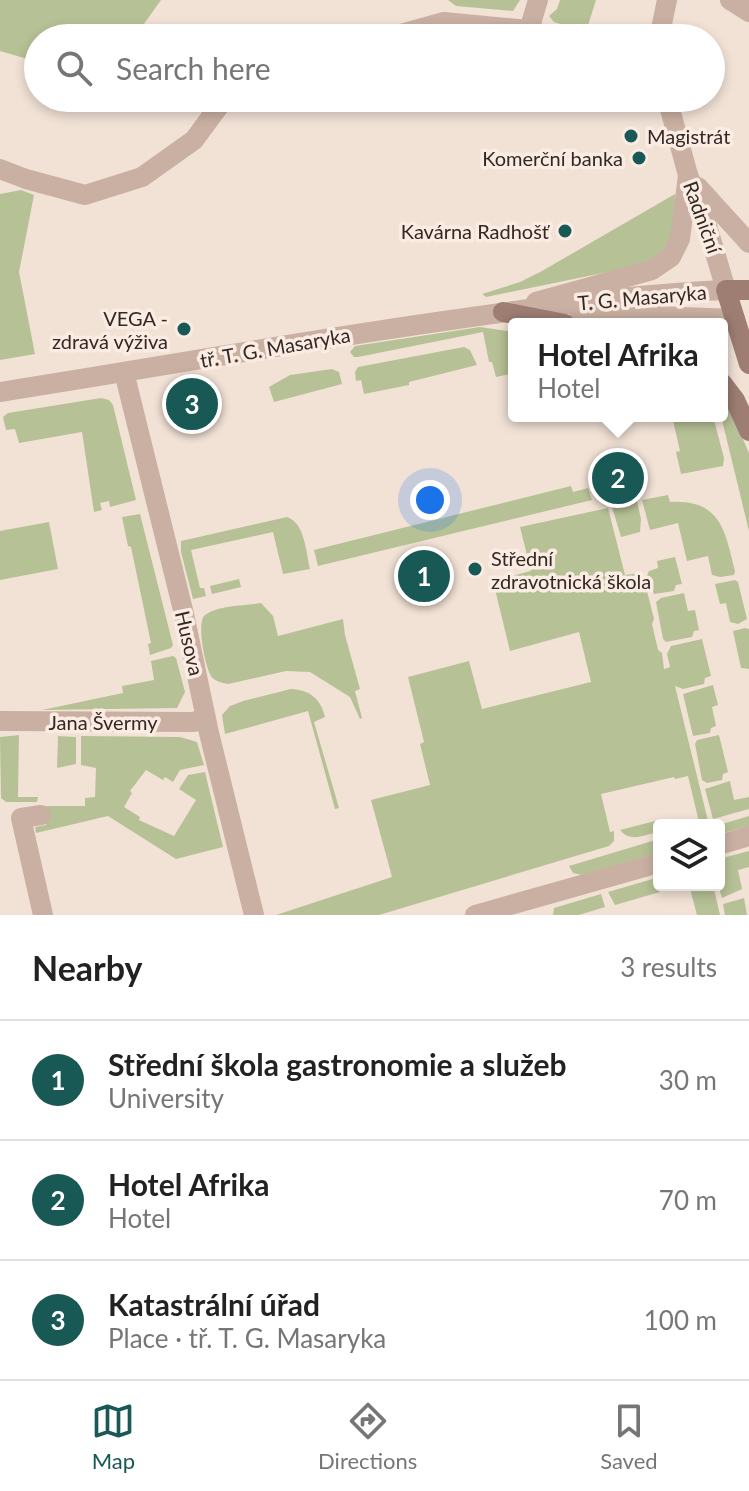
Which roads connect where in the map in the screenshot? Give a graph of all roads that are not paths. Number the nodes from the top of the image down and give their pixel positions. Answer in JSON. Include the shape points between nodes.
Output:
{"nodes":[{"id":1,"x":538,"y":0,"type":"edge"},
{"id":2,"x":667,"y":0,"type":"edge"},
{"id":3,"x":730,"y":0,"type":"edge"},
{"id":4,"x":749,"y":12,"type":"edge"},
{"id":5,"x":437,"y":24,"type":"edge"},
{"id":6,"x":465,"y":24,"type":"edge"},
{"id":7,"x":531,"y":24,"type":"edge"},
{"id":8,"x":662,"y":24,"type":"edge"},
{"id":9,"x":215,"y":112,"type":"edge"},
{"id":10,"x":671,"y":112,"type":"edge"},
{"id":11,"x":0,"y":169,"type":"edge"},
{"id":12,"x":688,"y":175,"type":"junction"},
{"id":13,"x":749,"y":243,"type":"edge"},
{"id":14,"x":726,"y":290,"type":"junction"},
{"id":15,"x":749,"y":290,"type":"edge"},
{"id":16,"x":503,"y":312,"type":"junction"},
{"id":17,"x":534,"y":318,"type":"edge"},
{"id":18,"x":708,"y":318,"type":"edge"},
{"id":19,"x":742,"y":319,"type":"edge"},
{"id":20,"x":749,"y":364,"type":"edge"},
{"id":21,"x":124,"y":372,"type":"junction"},
{"id":22,"x":728,"y":391,"type":"edge"},
{"id":23,"x":0,"y":392,"type":"edge"},
{"id":24,"x":749,"y":431,"type":"edge"},
{"id":25,"x":206,"y":720,"type":"junction"},
{"id":26,"x":0,"y":721,"type":"edge"},
{"id":27,"x":41,"y":815,"type":"dead end"},
{"id":28,"x":749,"y":836,"type":"edge"},
{"id":29,"x":725,"y":843,"type":"edge"},
{"id":30,"x":653,"y":865,"type":"edge"},
{"id":31,"x":43,"y":915,"type":"edge"},
{"id":32,"x":254,"y":915,"type":"edge"},
{"id":33,"x":475,"y":915,"type":"edge"}],
"edges":[{"from":1,"to":7,"type":"street"},
{"from":2,"to":8,"type":"street"},
{"from":3,"to":4,"type":"street"},
{"from":5,"to":6,"type":"street"},
{"from":9,"to":11,"type":"street","via":[[194,140],[142,177],[85,195]]},
{"from":10,"to":12,"type":"street","name":"Radniční"},
{"from":12,"to":13,"type":"street"},
{"from":12,"to":14,"type":"street","name":"Radniční"},
{"from":12,"to":16,"type":"street","via":[[680,239],[671,257],[652,270]]},
{"from":14,"to":15,"type":"main road"},
{"from":14,"to":16,"type":"street","name":"T. G. Masaryka"},
{"from":14,"to":19,"type":"main road"},
{"from":16,"to":17,"type":"main road"},
{"from":16,"to":18,"type":"street","name":"T. G. Masaryka"},
{"from":16,"to":21,"type":"street","name":"tř. T. G. Masaryka"},
{"from":19,"to":20,"type":"main road"},
{"from":21,"to":23,"type":"street","name":"tř. T. G. Masaryka"},
{"from":21,"to":25,"type":"street","name":"Husova"},
{"from":22,"to":24,"type":"main road"},
{"from":25,"to":26,"type":"street","name":"Jana Švermy"},
{"from":25,"to":32,"type":"street","name":"Husova"},
{"from":27,"to":31,"type":"street","via":[[21,818]]},
{"from":28,"to":29,"type":"street"},
{"from":30,"to":33,"type":"street"}]}
